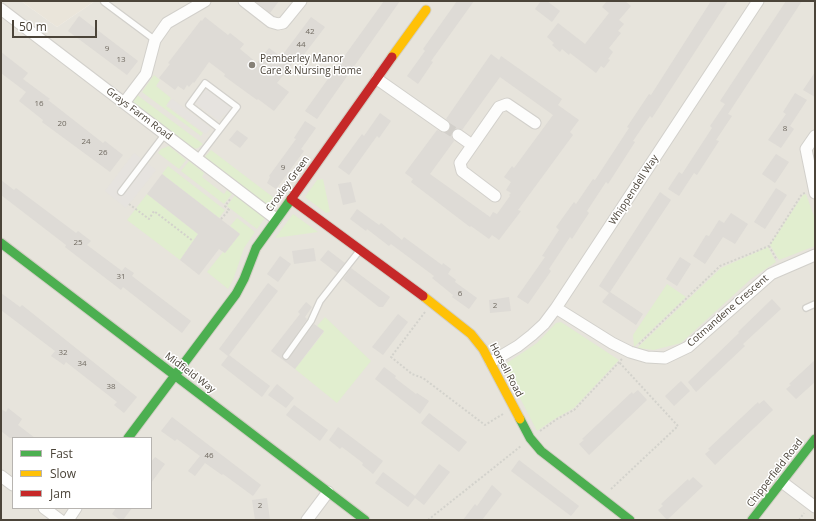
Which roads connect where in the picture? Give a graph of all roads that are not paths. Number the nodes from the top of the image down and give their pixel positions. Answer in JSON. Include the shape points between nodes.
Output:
{"nodes":[{"id":1,"x":205,"y":1,"type":"edge"},
{"id":2,"x":244,"y":1,"type":"edge"},
{"id":3,"x":301,"y":1,"type":"edge"},
{"id":4,"x":758,"y":1,"type":"edge"},
{"id":5,"x":104,"y":2,"type":"edge"},
{"id":6,"x":1,"y":9,"type":"edge"},
{"id":7,"x":426,"y":10,"type":"dead end"},
{"id":8,"x":155,"y":40,"type":"junction"},
{"id":9,"x":377,"y":79,"type":"junction"},
{"id":10,"x":124,"y":103,"type":"junction"},
{"id":11,"x":535,"y":123,"type":"dead end"},
{"id":12,"x":444,"y":126,"type":"tunnel mouth"},
{"id":13,"x":220,"y":129,"type":"junction"},
{"id":14,"x":165,"y":134,"type":"junction"},
{"id":15,"x":458,"y":136,"type":"tunnel mouth"},
{"id":16,"x":815,"y":136,"type":"edge"},
{"id":17,"x":472,"y":145,"type":"junction"},
{"id":18,"x":197,"y":159,"type":"junction"},
{"id":19,"x":814,"y":191,"type":"edge"},
{"id":20,"x":121,"y":192,"type":"dead end"},
{"id":21,"x":495,"y":196,"type":"dead end"},
{"id":22,"x":292,"y":199,"type":"junction"},
{"id":23,"x":276,"y":219,"type":"junction"},
{"id":24,"x":1,"y":243,"type":"edge"},
{"id":25,"x":360,"y":250,"type":"junction"},
{"id":26,"x":815,"y":256,"type":"edge"},
{"id":27,"x":815,"y":304,"type":"edge"},
{"id":28,"x":556,"y":308,"type":"junction"},
{"id":29,"x":806,"y":308,"type":"dead end"},
{"id":30,"x":286,"y":356,"type":"dead end"},
{"id":31,"x":491,"y":362,"type":"junction"},
{"id":32,"x":175,"y":375,"type":"junction"},
{"id":33,"x":129,"y":437,"type":"edge"},
{"id":34,"x":815,"y":439,"type":"edge"},
{"id":35,"x":1,"y":476,"type":"edge"},
{"id":36,"x":782,"y":482,"type":"junction"},
{"id":37,"x":12,"y":484,"type":"edge"},
{"id":38,"x":328,"y":492,"type":"junction"},
{"id":39,"x":815,"y":507,"type":"edge"},
{"id":40,"x":45,"y":509,"type":"edge"},
{"id":41,"x":75,"y":509,"type":"edge"},
{"id":42,"x":60,"y":520,"type":"edge"},
{"id":43,"x":68,"y":520,"type":"edge"},
{"id":44,"x":307,"y":520,"type":"edge"},
{"id":45,"x":365,"y":520,"type":"edge"},
{"id":46,"x":630,"y":520,"type":"edge"},
{"id":47,"x":752,"y":520,"type":"edge"}],
"edges":[{"from":1,"to":8,"type":"street","via":[[167,24]]},
{"from":2,"to":3,"type":"street","via":[[271,22],[278,24],[283,23]]},
{"from":4,"to":28,"type":"street","name":"Whippendell Way"},
{"from":5,"to":8,"type":"lane"},
{"from":6,"to":10,"type":"street","name":"Grays Farm Road"},
{"from":7,"to":9,"type":"street","name":"Croxley Green"},
{"from":8,"to":10,"type":"street","via":[[146,74]]},
{"from":9,"to":12,"type":"street"},
{"from":9,"to":22,"type":"street","name":"Croxley Green"},
{"from":10,"to":14,"type":"street","name":"Grays Farm Road"},
{"from":11,"to":17,"type":"street","via":[[507,104],[499,107]]},
{"from":13,"to":13,"type":"lane","via":[[237,107],[205,83],[189,105]]},
{"from":13,"to":18,"type":"lane"},
{"from":14,"to":18,"type":"street","name":"Grays Farm Road"},
{"from":14,"to":20,"type":"lane"},
{"from":15,"to":17,"type":"street"},
{"from":16,"to":19,"type":"street","via":[[806,149]]},
{"from":17,"to":21,"type":"street","via":[[460,163],[462,171]]},
{"from":18,"to":23,"type":"street","name":"Grays Farm Road"},
{"from":22,"to":23,"type":"street","name":"Croxley Green"},
{"from":22,"to":25,"type":"street","name":"Horsell Road"},
{"from":23,"to":32,"type":"street","name":"Croxley Green","via":[[256,248],[241,286]]},
{"from":24,"to":32,"type":"street","name":"Midfield Way"},
{"from":25,"to":30,"type":"lane","via":[[320,301],[311,321]]},
{"from":25,"to":31,"type":"street","name":"Horsell Road","via":[[471,334]]},
{"from":26,"to":28,"type":"street","name":"Cotmandene Crescent","via":[[772,274],[688,347],[665,358],[647,357],[630,352]]},
{"from":27,"to":29,"type":"lane"},
{"from":28,"to":31,"type":"street","name":"Whippendell Way","via":[[532,335]]},
{"from":31,"to":46,"type":"street","name":"Horsell Road","via":[[530,438],[541,451]]},
{"from":32,"to":33,"type":"street","name":"Croxley Green"},
{"from":32,"to":38,"type":"street","name":"Midfield Way"},
{"from":34,"to":36,"type":"street","name":"Chipperfield Road"},
{"from":35,"to":37,"type":"street"},
{"from":36,"to":39,"type":"street"},
{"from":36,"to":47,"type":"street","name":"Chipperfield Road"},
{"from":38,"to":44,"type":"street"},
{"from":38,"to":45,"type":"street","name":"Midfield Way"},
{"from":40,"to":42,"type":"street"},
{"from":41,"to":43,"type":"street"}]}
